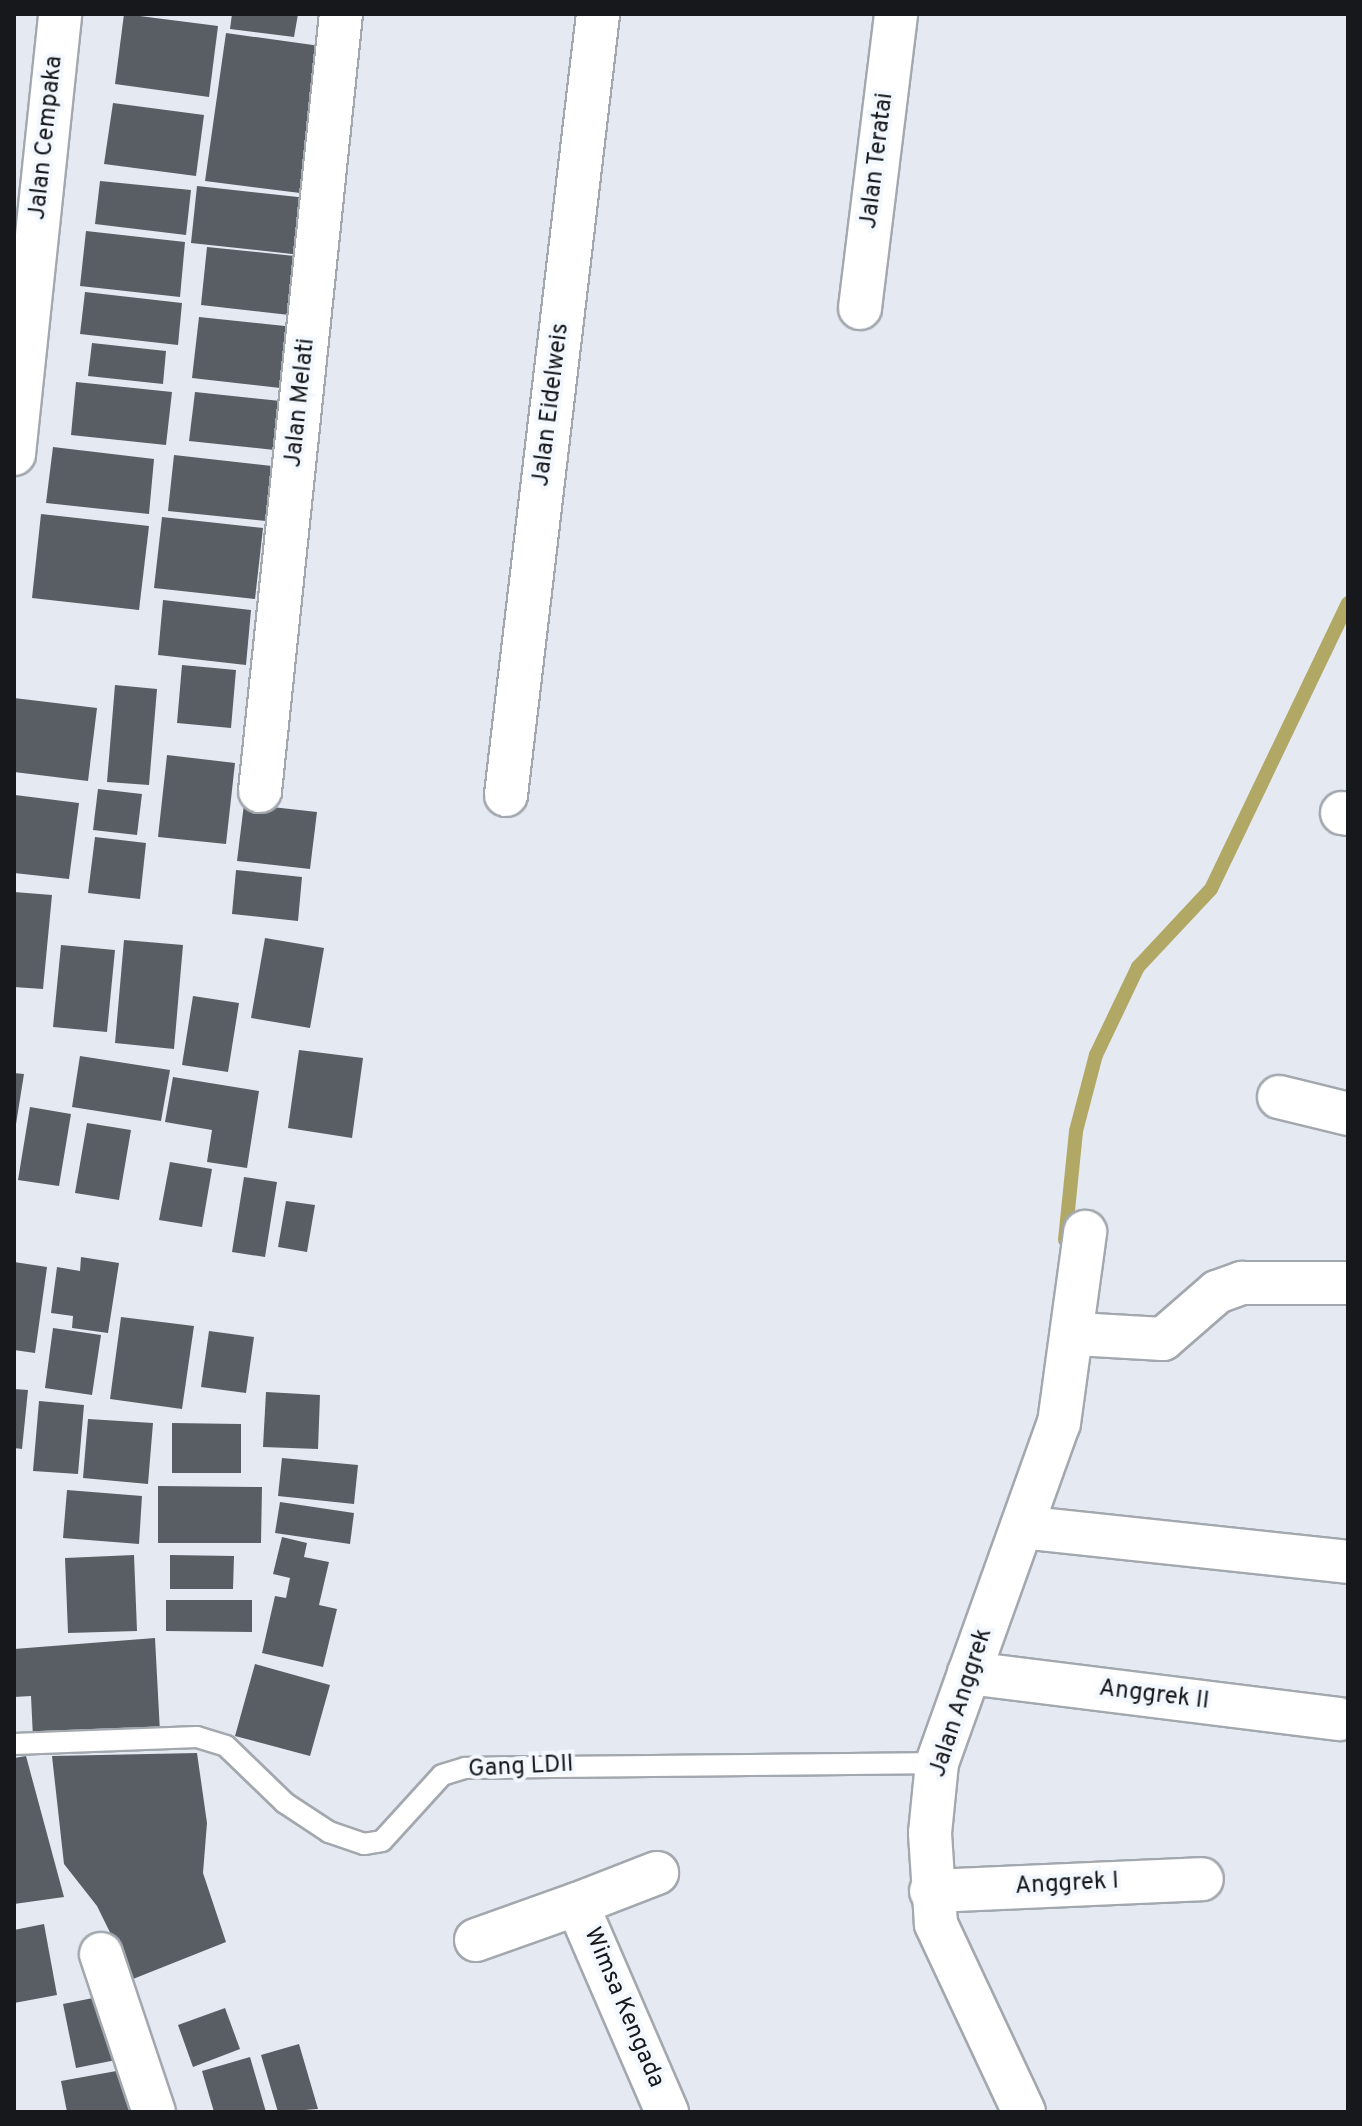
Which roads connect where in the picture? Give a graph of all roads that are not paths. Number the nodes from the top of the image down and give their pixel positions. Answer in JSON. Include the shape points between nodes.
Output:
{"nodes":[{"id":1,"x":60,"y":14,"type":"edge"},
{"id":2,"x":341,"y":14,"type":"edge"},
{"id":3,"x":598,"y":14,"type":"edge"},
{"id":4,"x":896,"y":14,"type":"edge"},
{"id":5,"x":860,"y":308,"type":"dead end"},
{"id":6,"x":14,"y":454,"type":"edge"},
{"id":7,"x":260,"y":791,"type":"dead end"},
{"id":8,"x":506,"y":795,"type":"dead end"},
{"id":9,"x":1279,"y":1097,"type":"dead end"},
{"id":10,"x":1348,"y":1114,"type":"edge"},
{"id":11,"x":1085,"y":1232,"type":"dead end"},
{"id":12,"x":1348,"y":1283,"type":"edge"},
{"id":13,"x":1076,"y":1334,"type":"junction"},
{"id":14,"x":1022,"y":1527,"type":"junction"},
{"id":15,"x":1348,"y":1562,"type":"edge"},
{"id":16,"x":969,"y":1673,"type":"junction"},
{"id":17,"x":1339,"y":1719,"type":"dead end"},
{"id":18,"x":14,"y":1744,"type":"edge"},
{"id":19,"x":937,"y":1763,"type":"junction"},
{"id":20,"x":657,"y":1873,"type":"dead end"},
{"id":21,"x":1202,"y":1879,"type":"dead end"},
{"id":22,"x":931,"y":1891,"type":"junction"},
{"id":23,"x":577,"y":1904,"type":"junction"},
{"id":24,"x":476,"y":1940,"type":"dead end"},
{"id":25,"x":101,"y":1954,"type":"dead end"},
{"id":26,"x":154,"y":2112,"type":"edge"},
{"id":27,"x":667,"y":2112,"type":"edge"},
{"id":28,"x":1024,"y":2112,"type":"edge"}],
"edges":[{"from":1,"to":6,"type":"street","name":"Jalan Cempaka"},
{"from":2,"to":7,"type":"street","name":"Jalan Melati"},
{"from":3,"to":8,"type":"street","name":"Jalan Eidelweis"},
{"from":4,"to":5,"type":"street","name":"Jalan Teratai"},
{"from":9,"to":10,"type":"street"},
{"from":11,"to":13,"type":"street","name":"Jalan Anggrek"},
{"from":12,"to":13,"type":"street","via":[[1242,1283],[1217,1292],[1163,1339]]},
{"from":13,"to":14,"type":"street","name":"Jalan Anggrek","via":[[1059,1423]]},
{"from":14,"to":15,"type":"street"},
{"from":14,"to":16,"type":"street","name":"Jalan Anggrek"},
{"from":16,"to":17,"type":"street","name":"Anggrek II"},
{"from":16,"to":19,"type":"street","name":"Jalan Anggrek"},
{"from":18,"to":19,"type":"lane","name":"Gang LDII","via":[[197,1737],[226,1746],[285,1803],[364,1844],[382,1841],[442,1775],[465,1768]]},
{"from":19,"to":22,"type":"street","name":"Jalan Anggrek"},
{"from":20,"to":23,"type":"street","name":"Wimsa Kengada"},
{"from":21,"to":22,"type":"street","name":"Anggrek I"},
{"from":22,"to":28,"type":"street","name":"Jalan Anggrek","via":[[944,1948]]},
{"from":23,"to":24,"type":"street","name":"Wimsa Kengada"},
{"from":23,"to":27,"type":"street","name":"Wimsa Kengada"},
{"from":25,"to":26,"type":"street"}]}
